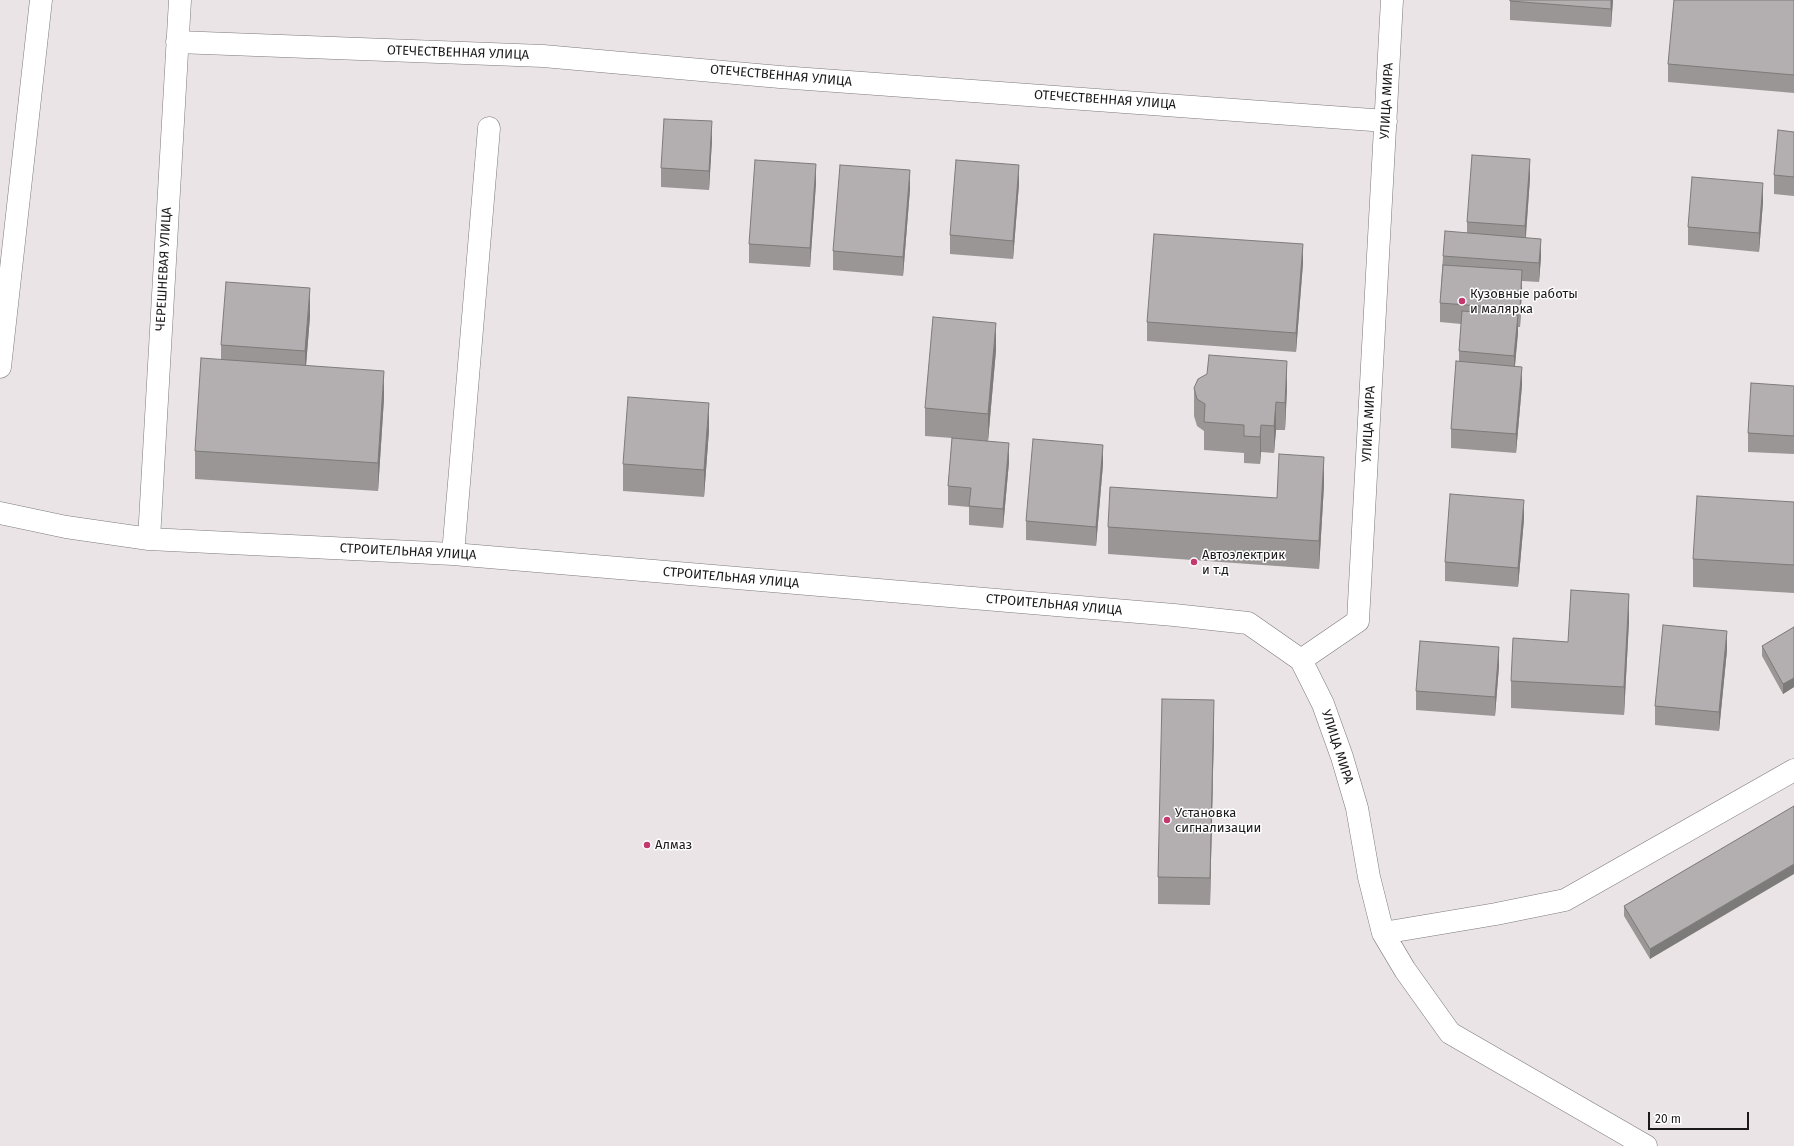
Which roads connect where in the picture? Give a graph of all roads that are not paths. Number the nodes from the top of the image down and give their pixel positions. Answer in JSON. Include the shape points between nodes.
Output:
{"nodes":[{"id":1,"x":41,"y":0,"type":"edge"},
{"id":2,"x":180,"y":0,"type":"edge"},
{"id":3,"x":1392,"y":0,"type":"edge"},
{"id":4,"x":177,"y":42,"type":"junction"},
{"id":5,"x":1386,"y":121,"type":"junction"},
{"id":6,"x":489,"y":128,"type":"dead end"},
{"id":7,"x":0,"y":367,"type":"edge"},
{"id":8,"x":0,"y":513,"type":"edge"},
{"id":9,"x":149,"y":539,"type":"junction"},
{"id":10,"x":453,"y":554,"type":"junction"},
{"id":11,"x":1302,"y":660,"type":"junction"},
{"id":12,"x":1794,"y":770,"type":"edge"},
{"id":13,"x":1383,"y":933,"type":"junction"},
{"id":14,"x":1646,"y":1146,"type":"edge"}],
"edges":[{"from":1,"to":7,"type":"street"},
{"from":2,"to":4,"type":"street","name":"ЧЕРЕШНЕВАЯ УЛИЦА"},
{"from":3,"to":5,"type":"street","name":"УЛИЦА МИРА"},
{"from":4,"to":5,"type":"street","name":"ОТЕЧЕСТВЕННАЯ УЛИЦА","via":[[543,56],[772,76]]},
{"from":4,"to":9,"type":"street","name":"ЧЕРЕШНЕВАЯ УЛИЦА"},
{"from":5,"to":11,"type":"street","name":"УЛИЦА МИРА","via":[[1358,621]]},
{"from":6,"to":10,"type":"street"},
{"from":8,"to":9,"type":"street","name":"СТРОИТЕЛЬНАЯ УЛИЦА","via":[[66,528]]},
{"from":9,"to":10,"type":"street","name":"СТРОИТЕЛЬНАЯ УЛИЦА"},
{"from":10,"to":11,"type":"street","name":"СТРОИТЕЛЬНАЯ УЛИЦА","via":[[1248,624]]},
{"from":11,"to":13,"type":"street","name":"УЛИЦА МИРА","via":[[1323,704],[1342,757],[1357,808],[1369,877]]},
{"from":12,"to":13,"type":"street","via":[[1565,900]]},
{"from":13,"to":14,"type":"street","name":"УЛИЦА МИРА","via":[[1405,970],[1450,1033]]}]}
